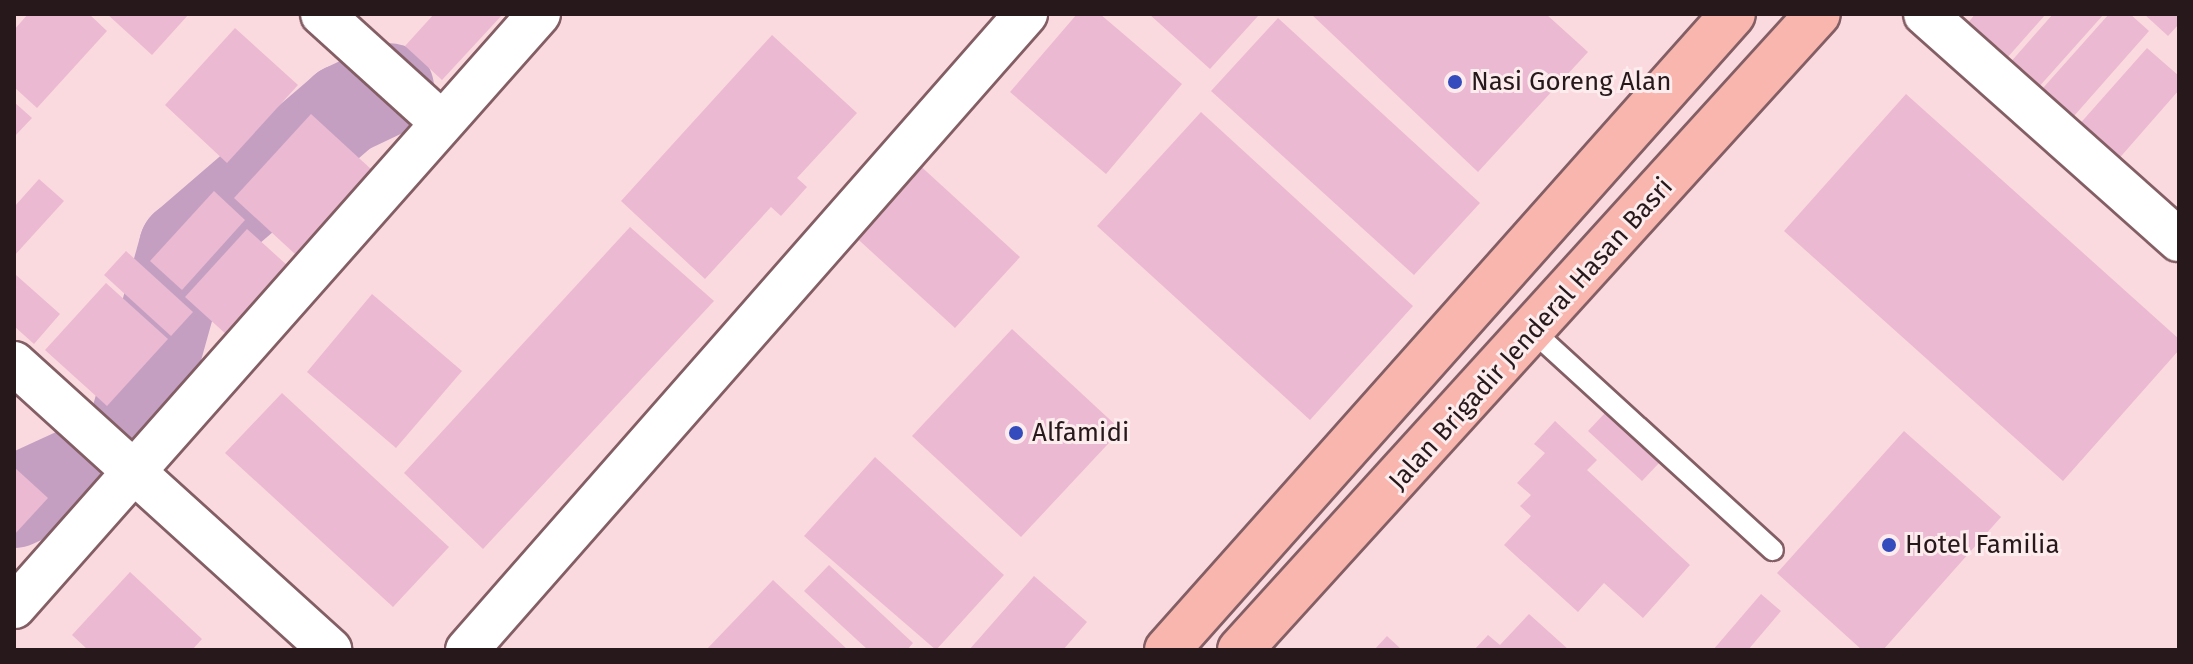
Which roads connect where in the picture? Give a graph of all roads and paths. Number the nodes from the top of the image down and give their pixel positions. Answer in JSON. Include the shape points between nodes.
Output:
{"nodes":[{"id":1,"x":322,"y":14,"type":"edge"},
{"id":2,"x":539,"y":14,"type":"edge"},
{"id":3,"x":1026,"y":14,"type":"edge"},
{"id":4,"x":1733,"y":14,"type":"edge"},
{"id":5,"x":1818,"y":14,"type":"edge"},
{"id":6,"x":1925,"y":14,"type":"edge"},
{"id":7,"x":439,"y":120,"type":"junction"},
{"id":8,"x":2179,"y":240,"type":"edge"},
{"id":9,"x":1523,"y":250,"type":"junction"},
{"id":10,"x":1573,"y":291,"type":"junction"},
{"id":11,"x":1535,"y":333,"type":"junction"},
{"id":12,"x":14,"y":363,"type":"edge"},
{"id":13,"x":136,"y":472,"type":"junction"},
{"id":14,"x":1773,"y":550,"type":"dead end"},
{"id":15,"x":14,"y":607,"type":"edge"},
{"id":16,"x":330,"y":650,"type":"edge"},
{"id":17,"x":467,"y":650,"type":"edge"},
{"id":18,"x":1167,"y":650,"type":"edge"},
{"id":19,"x":1240,"y":650,"type":"edge"}],
"edges":[{"from":1,"to":7,"type":"street"},
{"from":2,"to":7,"type":"street"},
{"from":3,"to":17,"type":"street"},
{"from":4,"to":9,"type":"highway"},
{"from":5,"to":10,"type":"highway","name":"Jalan Brigadir Jenderal Hasan Basri"},
{"from":6,"to":8,"type":"street"},
{"from":7,"to":13,"type":"street"},
{"from":9,"to":10,"type":"highway"},
{"from":9,"to":18,"type":"highway"},
{"from":10,"to":11,"type":"highway","name":"Jalan Brigadir Jenderal Hasan Basri"},
{"from":11,"to":14,"type":"lane"},
{"from":11,"to":19,"type":"highway","name":"Jalan Brigadir Jenderal Hasan Basri"},
{"from":12,"to":13,"type":"street"},
{"from":13,"to":15,"type":"street"},
{"from":13,"to":16,"type":"street"}]}
